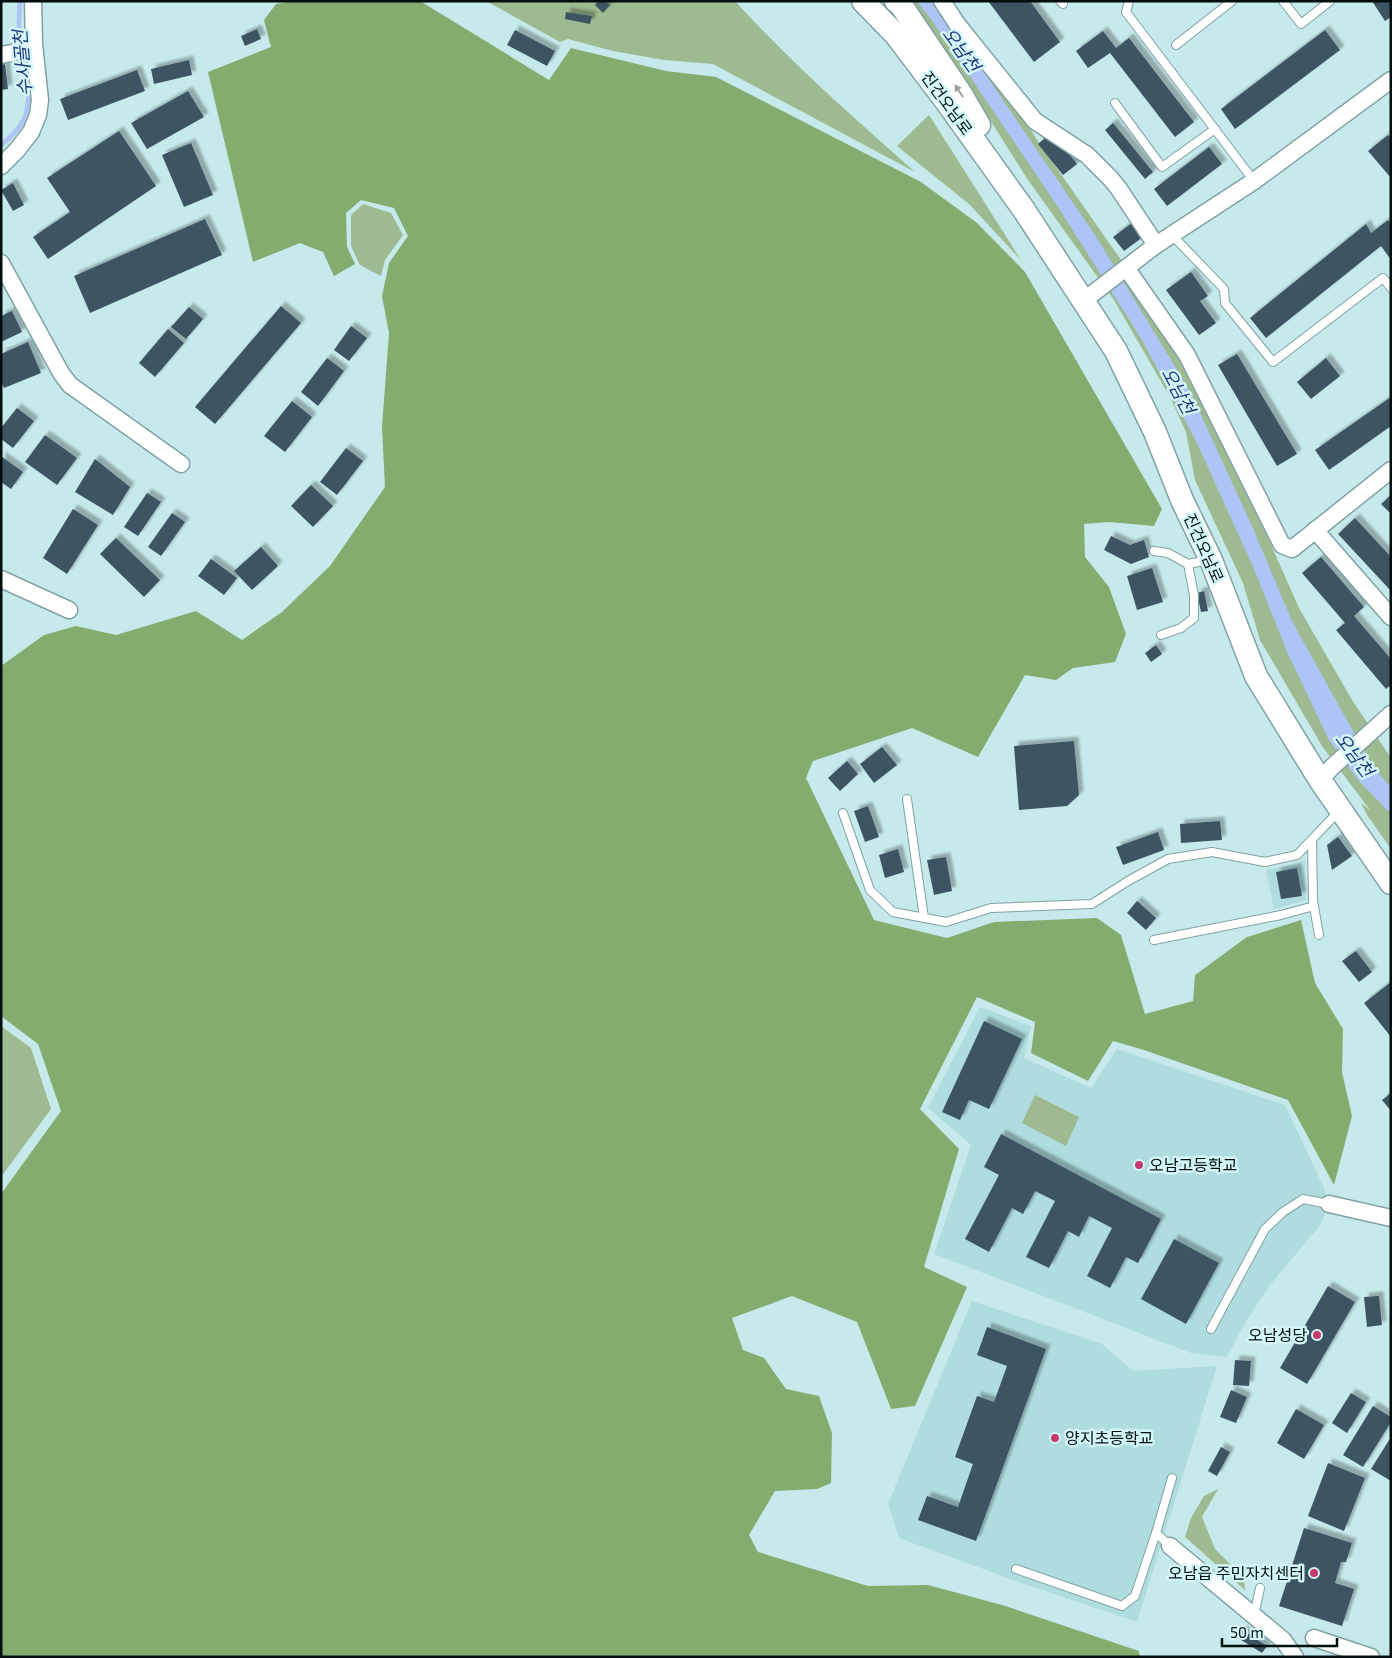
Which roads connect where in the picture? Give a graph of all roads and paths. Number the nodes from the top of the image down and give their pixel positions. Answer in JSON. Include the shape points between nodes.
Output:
{"nodes":[{"id":1,"x":33,"y":1,"type":"edge"},
{"id":2,"x":863,"y":1,"type":"edge"},
{"id":3,"x":942,"y":1,"type":"edge"},
{"id":4,"x":1129,"y":1,"type":"edge"},
{"id":5,"x":1232,"y":1,"type":"edge"},
{"id":6,"x":1282,"y":1,"type":"edge"},
{"id":7,"x":1330,"y":1,"type":"edge"},
{"id":8,"x":901,"y":3,"type":"edge"},
{"id":9,"x":1176,"y":44,"type":"dead end"},
{"id":10,"x":19,"y":51,"type":"edge"},
{"id":11,"x":1391,"y":80,"type":"edge"},
{"id":12,"x":1115,"y":103,"type":"dead end"},
{"id":13,"x":1215,"y":129,"type":"junction"},
{"id":14,"x":1,"y":166,"type":"edge"},
{"id":15,"x":1254,"y":181,"type":"junction"},
{"id":16,"x":1024,"y":210,"type":"junction"},
{"id":17,"x":1172,"y":235,"type":"junction"},
{"id":18,"x":1156,"y":245,"type":"junction"},
{"id":19,"x":1,"y":262,"type":"edge"},
{"id":20,"x":1124,"y":271,"type":"junction"},
{"id":21,"x":1391,"y":288,"type":"edge"},
{"id":22,"x":1088,"y":297,"type":"junction"},
{"id":23,"x":181,"y":464,"type":"dead end"},
{"id":24,"x":1391,"y":470,"type":"edge"},
{"id":25,"x":1315,"y":530,"type":"junction"},
{"id":26,"x":1154,"y":551,"type":"dead end"},
{"id":27,"x":1211,"y":560,"type":"junction"},
{"id":28,"x":1188,"y":564,"type":"junction"},
{"id":29,"x":1,"y":579,"type":"edge"},
{"id":30,"x":69,"y":610,"type":"dead end"},
{"id":31,"x":1391,"y":617,"type":"edge"},
{"id":32,"x":1161,"y":635,"type":"dead end"},
{"id":33,"x":1389,"y":718,"type":"edge"},
{"id":34,"x":1326,"y":774,"type":"junction"},
{"id":35,"x":907,"y":799,"type":"dead end"},
{"id":36,"x":1340,"y":810,"type":"junction"},
{"id":37,"x":843,"y":813,"type":"dead end"},
{"id":38,"x":1312,"y":840,"type":"junction"},
{"id":39,"x":1391,"y":883,"type":"edge"},
{"id":40,"x":1314,"y":906,"type":"junction"},
{"id":41,"x":924,"y":918,"type":"junction"},
{"id":42,"x":1319,"y":935,"type":"dead end"},
{"id":43,"x":1154,"y":940,"type":"dead end"},
{"id":44,"x":1329,"y":1204,"type":"joint"},
{"id":45,"x":1391,"y":1218,"type":"edge"},
{"id":46,"x":1211,"y":1329,"type":"dead end"},
{"id":47,"x":1172,"y":1478,"type":"dead end"},
{"id":48,"x":1156,"y":1533,"type":"junction"},
{"id":49,"x":1170,"y":1546,"type":"joint"},
{"id":50,"x":1016,"y":1569,"type":"dead end"},
{"id":51,"x":1260,"y":1588,"type":"dead end"},
{"id":52,"x":1254,"y":1616,"type":"junction"},
{"id":53,"x":1314,"y":1638,"type":"dead end"},
{"id":54,"x":1294,"y":1657,"type":"edge"},
{"id":55,"x":1371,"y":1657,"type":"edge"}],
"edges":[{"from":1,"to":10,"type":"street"},
{"from":2,"to":16,"type":"main road","name":"진건오남로","via":[[896,36]]},
{"from":3,"to":18,"type":"street","via":[[1035,121],[1087,155],[1119,189]]},
{"from":4,"to":13,"type":"lane","via":[[1126,12]]},
{"from":5,"to":9,"type":"lane"},
{"from":6,"to":7,"type":"lane","via":[[1301,24]]},
{"from":16,"to":8,"type":"main road","name":"진건오남로","one_way":true,"via":[[1000,160],[961,94]]},
{"from":10,"to":14,"type":"street","via":[[40,100],[38,115],[31,132]]},
{"from":11,"to":15,"type":"street"},
{"from":12,"to":13,"type":"lane","via":[[1162,167]]},
{"from":13,"to":15,"type":"lane"},
{"from":15,"to":17,"type":"street"},
{"from":16,"to":22,"type":"main road","name":"진건오남로"},
{"from":17,"to":18,"type":"street"},
{"from":17,"to":21,"type":"lane","via":[[1224,289],[1225,303],[1273,362],[1383,278]]},
{"from":18,"to":20,"type":"street"},
{"from":19,"to":23,"type":"street","via":[[70,385]]},
{"from":20,"to":22,"type":"street"},
{"from":20,"to":25,"type":"street","via":[[1187,355],[1282,545],[1292,548]]},
{"from":22,"to":27,"type":"main road","name":"진건오남로","via":[[1155,432],[1182,500]]},
{"from":24,"to":25,"type":"street"},
{"from":25,"to":31,"type":"street"},
{"from":26,"to":28,"type":"lane"},
{"from":27,"to":28,"type":"lane"},
{"from":27,"to":34,"type":"main road","name":"진건오남로","via":[[1256,676]]},
{"from":28,"to":32,"type":"lane","via":[[1194,618],[1181,628]]},
{"from":29,"to":30,"type":"street"},
{"from":33,"to":34,"type":"street"},
{"from":34,"to":36,"type":"main road","name":"진건오남로"},
{"from":35,"to":41,"type":"lane"},
{"from":36,"to":38,"type":"lane"},
{"from":36,"to":39,"type":"main road","name":"진건오남로"},
{"from":37,"to":41,"type":"lane","via":[[870,890],[893,912]]},
{"from":38,"to":40,"type":"lane"},
{"from":38,"to":41,"type":"lane","via":[[1298,856],[1265,862],[1212,852],[1168,859],[1092,904],[991,908],[946,922]]},
{"from":40,"to":42,"type":"lane"},
{"from":40,"to":43,"type":"lane"},
{"from":44,"to":45,"type":"street"},
{"from":44,"to":46,"type":"lane","via":[[1303,1199],[1266,1229]]},
{"from":47,"to":48,"type":"lane"},
{"from":48,"to":49,"type":"lane"},
{"from":48,"to":50,"type":"lane","via":[[1135,1596],[1122,1606]]},
{"from":49,"to":52,"type":"street"},
{"from":51,"to":52,"type":"lane"},
{"from":52,"to":54,"type":"street","via":[[1282,1640]]},
{"from":53,"to":55,"type":"street"}]}
